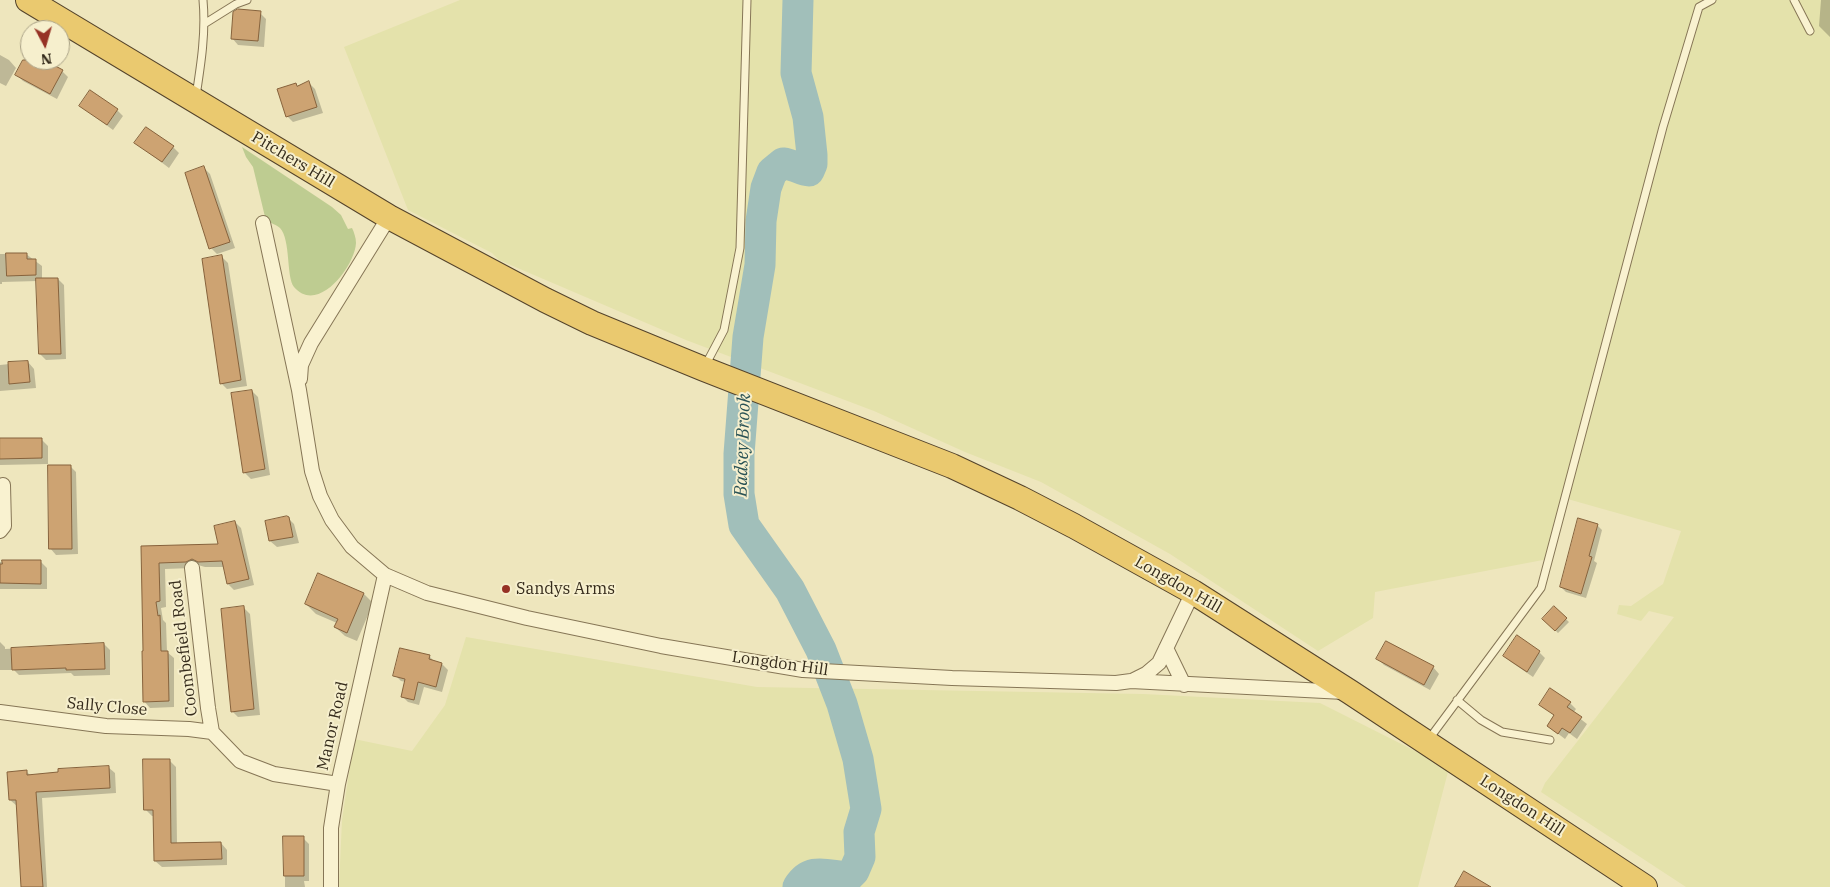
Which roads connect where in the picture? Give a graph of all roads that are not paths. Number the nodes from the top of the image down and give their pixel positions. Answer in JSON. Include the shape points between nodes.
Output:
{"nodes":[{"id":1,"x":28,"y":0,"type":"edge"},
{"id":2,"x":204,"y":0,"type":"edge"},
{"id":3,"x":247,"y":0,"type":"edge"},
{"id":4,"x":746,"y":0,"type":"edge"},
{"id":5,"x":1712,"y":0,"type":"edge"},
{"id":6,"x":1794,"y":0,"type":"edge"},
{"id":7,"x":204,"y":24,"type":"junction"},
{"id":8,"x":1810,"y":31,"type":"dead end"},
{"id":9,"x":195,"y":101,"type":"junction"},
{"id":10,"x":389,"y":217,"type":"junction"},
{"id":11,"x":263,"y":223,"type":"dead end"},
{"id":12,"x":711,"y":372,"type":"junction"},
{"id":13,"x":299,"y":390,"type":"junction"},
{"id":14,"x":3,"y":485,"type":"dead end"},
{"id":15,"x":0,"y":530,"type":"edge"},
{"id":16,"x":192,"y":568,"type":"dead end"},
{"id":17,"x":385,"y":575,"type":"junction"},
{"id":18,"x":1193,"y":592,"type":"junction"},
{"id":19,"x":1166,"y":648,"type":"junction"},
{"id":20,"x":1131,"y":682,"type":"junction"},
{"id":21,"x":1184,"y":685,"type":"junction"},
{"id":22,"x":1350,"y":692,"type":"junction"},
{"id":23,"x":1457,"y":700,"type":"junction"},
{"id":24,"x":0,"y":712,"type":"edge"},
{"id":25,"x":212,"y":732,"type":"junction"},
{"id":26,"x":1550,"y":740,"type":"dead end"},
{"id":27,"x":1427,"y":742,"type":"junction"},
{"id":28,"x":338,"y":784,"type":"junction"},
{"id":29,"x":1638,"y":885,"type":"edge"},
{"id":30,"x":331,"y":887,"type":"edge"}],
"edges":[{"from":1,"to":9,"type":"highway","name":"Pitchers Hill"},
{"from":2,"to":7,"type":"lane"},
{"from":3,"to":7,"type":"lane"},
{"from":4,"to":12,"type":"lane","via":[[740,248],[724,330]]},
{"from":5,"to":23,"type":"lane","via":[[1700,7],[1663,127],[1541,588]]},
{"from":6,"to":8,"type":"lane"},
{"from":7,"to":9,"type":"lane"},
{"from":9,"to":10,"type":"highway","name":"Pitchers Hill"},
{"from":10,"to":12,"type":"highway","name":"Pitchers Hill","via":[[545,300]]},
{"from":10,"to":13,"type":"street","via":[[311,343],[301,365]]},
{"from":11,"to":13,"type":"street"},
{"from":12,"to":18,"type":"highway","name":"Longdon Hill","via":[[952,466],[1020,498]]},
{"from":13,"to":17,"type":"street","via":[[312,471],[324,504],[352,547]]},
{"from":14,"to":15,"type":"street","via":[[4,526]]},
{"from":16,"to":25,"type":"street","name":"Coombefield Road"},
{"from":17,"to":20,"type":"street","name":"Longdon Hill","via":[[427,593],[527,618],[661,646],[803,670]]},
{"from":17,"to":28,"type":"street","name":"Manor Road"},
{"from":18,"to":19,"type":"street"},
{"from":18,"to":22,"type":"highway","name":"Longdon Hill"},
{"from":19,"to":20,"type":"street","via":[[1159,663]]},
{"from":19,"to":21,"type":"street"},
{"from":20,"to":21,"type":"street","name":"Longdon Hill"},
{"from":21,"to":22,"type":"street","name":"Longdon Hill"},
{"from":22,"to":27,"type":"highway","name":"Longdon Hill"},
{"from":23,"to":26,"type":"lane","via":[[1502,732]]},
{"from":23,"to":27,"type":"lane"},
{"from":24,"to":25,"type":"street","name":"Sally Close","via":[[106,726]]},
{"from":25,"to":28,"type":"street","name":"Coombefield Road","via":[[240,761],[274,774]]},
{"from":27,"to":29,"type":"highway","name":"Longdon Hill"},
{"from":28,"to":30,"type":"street","name":"Manor Road","via":[[331,828]]}]}
